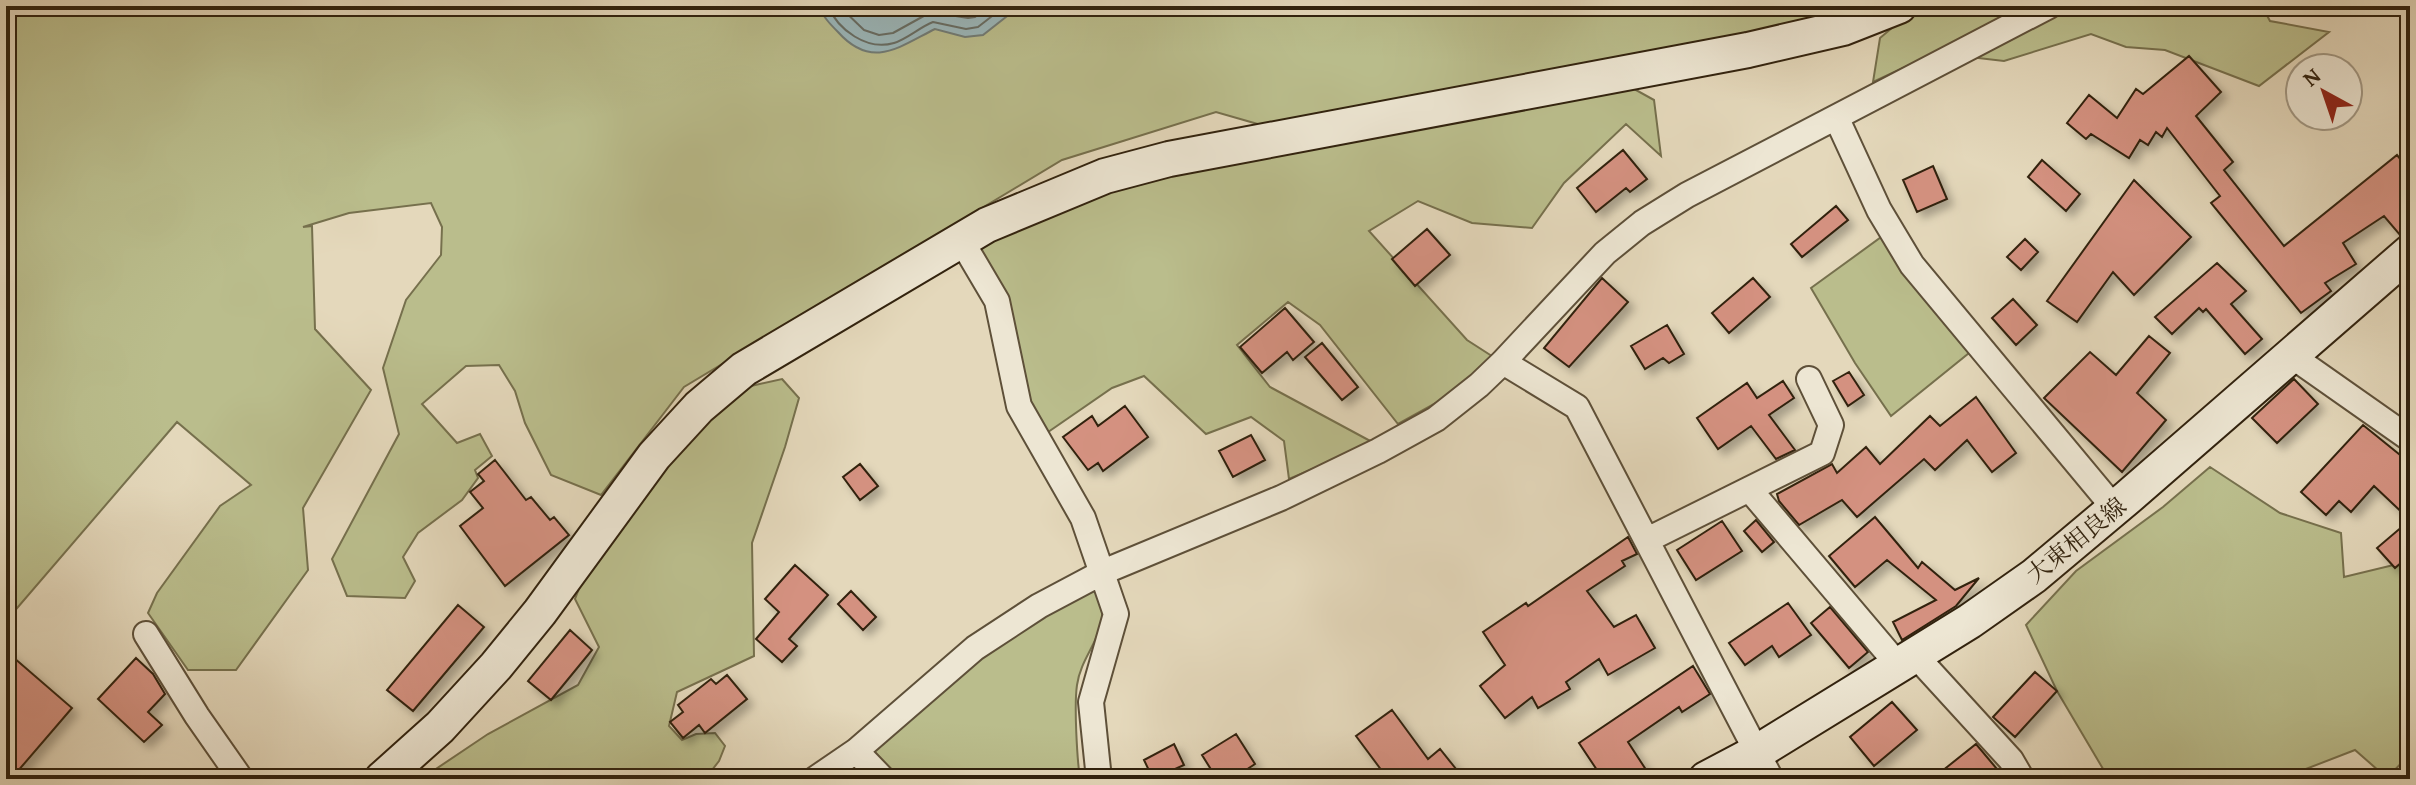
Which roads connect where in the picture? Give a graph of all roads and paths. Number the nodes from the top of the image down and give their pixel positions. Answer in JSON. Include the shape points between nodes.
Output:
{"nodes":[{"id":1,"x":1899,"y":6,"type":"edge"},
{"id":2,"x":2049,"y":6,"type":"edge"},
{"id":3,"x":1837,"y":119,"type":"junction"},
{"id":4,"x":961,"y":240,"type":"junction"},
{"id":5,"x":2410,"y":252,"type":"edge"},
{"id":6,"x":2292,"y":356,"type":"junction"},
{"id":7,"x":1503,"y":362,"type":"junction"},
{"id":8,"x":1809,"y":379,"type":"dead end"},
{"id":9,"x":2410,"y":439,"type":"edge"},
{"id":10,"x":1750,"y":490,"type":"junction"},
{"id":11,"x":2115,"y":509,"type":"junction"},
{"id":12,"x":1647,"y":540,"type":"junction"},
{"id":13,"x":1103,"y":572,"type":"junction"},
{"id":14,"x":146,"y":634,"type":"dead end"},
{"id":15,"x":1907,"y":660,"type":"junction"},
{"id":16,"x":856,"y":751,"type":"junction"},
{"id":17,"x":1765,"y":765,"type":"edge"},
{"id":18,"x":241,"y":779,"type":"edge"},
{"id":19,"x":382,"y":779,"type":"edge"},
{"id":20,"x":815,"y":779,"type":"edge"},
{"id":21,"x":883,"y":779,"type":"edge"},
{"id":22,"x":1099,"y":779,"type":"edge"},
{"id":23,"x":1706,"y":779,"type":"edge"},
{"id":24,"x":2022,"y":779,"type":"edge"}],
"edges":[{"from":1,"to":4,"type":"street","via":[[1843,28],[1748,50],[1169,159],[1105,176]]},
{"from":2,"to":3,"type":"street"},
{"from":3,"to":7,"type":"street","via":[[1642,223],[1605,253]]},
{"from":3,"to":11,"type":"street","via":[[1879,210],[1912,265]]},
{"from":4,"to":13,"type":"street","via":[[997,301],[1019,406],[1083,518]]},
{"from":4,"to":19,"type":"street","via":[[744,369],[699,407],[654,456],[496,666]]},
{"from":5,"to":6,"type":"street","name":"大東相良線"},
{"from":6,"to":9,"type":"street"},
{"from":6,"to":11,"type":"street","name":"大東相良線"},
{"from":7,"to":12,"type":"street","via":[[1577,407]]},
{"from":7,"to":13,"type":"street","via":[[1436,419],[1378,451]]},
{"from":8,"to":10,"type":"street","via":[[1831,425],[1822,453]]},
{"from":10,"to":12,"type":"street"},
{"from":10,"to":15,"type":"street"},
{"from":11,"to":15,"type":"street","name":"大東相良線","via":[[2034,576]]},
{"from":12,"to":17,"type":"street"},
{"from":13,"to":16,"type":"street","via":[[975,648]]},
{"from":13,"to":22,"type":"street","via":[[1116,614],[1091,702]]},
{"from":14,"to":18,"type":"street"},
{"from":15,"to":17,"type":"street","name":"大東相良線"},
{"from":15,"to":24,"type":"street","via":[[2011,760]]},
{"from":16,"to":20,"type":"street"},
{"from":16,"to":21,"type":"street"},
{"from":17,"to":23,"type":"street","name":"大東相良線"}]}
